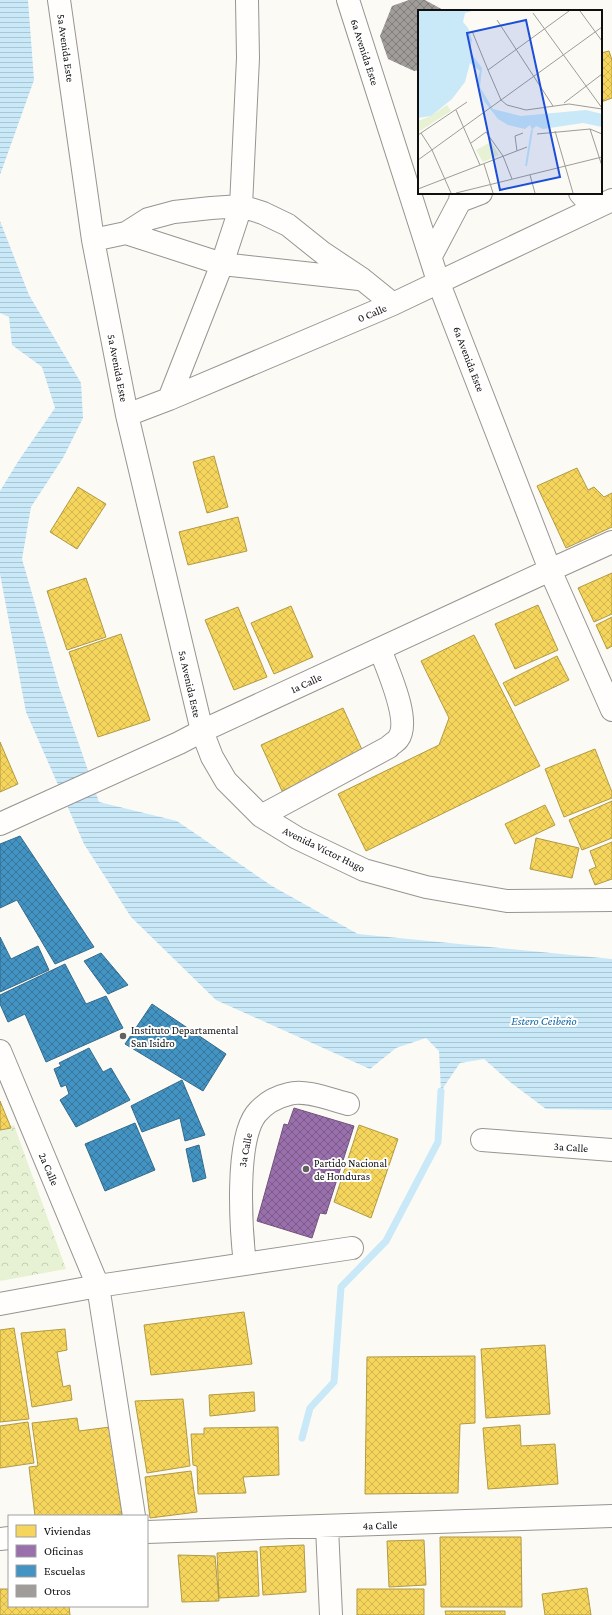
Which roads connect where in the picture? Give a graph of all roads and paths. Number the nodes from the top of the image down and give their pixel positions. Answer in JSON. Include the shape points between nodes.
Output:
{"nodes":[{"id":1,"x":59,"y":0,"type":"edge"},
{"id":2,"x":247,"y":0,"type":"edge"},
{"id":3,"x":348,"y":0,"type":"edge"},
{"id":4,"x":476,"y":194,"type":"edge"},
{"id":5,"x":460,"y":197,"type":"edge"},
{"id":6,"x":612,"y":200,"type":"edge"},
{"id":7,"x":586,"y":201,"type":"edge"},
{"id":8,"x":241,"y":206,"type":"junction"},
{"id":9,"x":126,"y":233,"type":"junction"},
{"id":10,"x":93,"y":240,"type":"junction"},
{"id":11,"x":431,"y":256,"type":"junction"},
{"id":12,"x":222,"y":264,"type":"junction"},
{"id":13,"x":362,"y":279,"type":"junction"},
{"id":14,"x":438,"y":281,"type":"junction"},
{"id":15,"x":393,"y":304,"type":"junction"},
{"id":16,"x":169,"y":399,"type":"junction"},
{"id":17,"x":127,"y":415,"type":"junction"},
{"id":18,"x":612,"y":542,"type":"edge"},
{"id":19,"x":550,"y":570,"type":"junction"},
{"id":20,"x":380,"y":649,"type":"junction"},
{"id":21,"x":612,"y":710,"type":"edge"},
{"id":22,"x":202,"y":731,"type":"junction"},
{"id":23,"x":261,"y":816,"type":"junction"},
{"id":24,"x":0,"y":824,"type":"edge"},
{"id":25,"x":612,"y":900,"type":"edge"},
{"id":26,"x":0,"y":1051,"type":"edge"},
{"id":27,"x":348,"y":1104,"type":"dead end"},
{"id":28,"x":482,"y":1140,"type":"dead end"},
{"id":29,"x":612,"y":1150,"type":"edge"},
{"id":30,"x":352,"y":1248,"type":"dead end"},
{"id":31,"x":245,"y":1264,"type":"junction"},
{"id":32,"x":98,"y":1286,"type":"junction"},
{"id":33,"x":0,"y":1304,"type":"edge"},
{"id":34,"x":134,"y":1515,"type":"edge"},
{"id":35,"x":612,"y":1516,"type":"edge"},
{"id":36,"x":326,"y":1527,"type":"junction"},
{"id":37,"x":148,"y":1532,"type":"edge"},
{"id":38,"x":331,"y":1615,"type":"edge"}],
"edges":[{"from":1,"to":10,"type":"street","name":"5a Avenida Este"},
{"from":2,"to":8,"type":"street","via":[[248,58]]},
{"from":3,"to":11,"type":"street","name":"6a Avenida Este"},
{"from":4,"to":5,"type":"street"},
{"from":5,"to":11,"type":"street"},
{"from":6,"to":7,"type":"street","name":"0 Calle"},
{"from":7,"to":14,"type":"street","name":"0 Calle"},
{"from":8,"to":9,"type":"street","via":[[174,212],[148,218]]},
{"from":8,"to":12,"type":"street"},
{"from":8,"to":13,"type":"street","via":[[288,225]]},
{"from":9,"to":10,"type":"street"},
{"from":9,"to":12,"type":"street"},
{"from":10,"to":17,"type":"street","name":"5a Avenida Este"},
{"from":11,"to":14,"type":"street","name":"6a Avenida Este"},
{"from":12,"to":13,"type":"street"},
{"from":12,"to":16,"type":"street"},
{"from":13,"to":15,"type":"street"},
{"from":14,"to":15,"type":"street","name":"0 Calle"},
{"from":14,"to":19,"type":"street","name":"6a Avenida Este"},
{"from":15,"to":16,"type":"street","name":"0 Calle"},
{"from":16,"to":17,"type":"street","name":"0 Calle"},
{"from":17,"to":22,"type":"street","name":"5a Avenida Este"},
{"from":18,"to":19,"type":"street","name":"1a Calle"},
{"from":19,"to":20,"type":"street","name":"1a Calle"},
{"from":19,"to":21,"type":"street","name":"6a Avenida Este"},
{"from":20,"to":22,"type":"street","name":"1a Calle"},
{"from":20,"to":23,"type":"street","via":[[400,703],[403,722],[399,738],[388,747]]},
{"from":22,"to":23,"type":"street","name":"Avenida Víctor Hugo","via":[[212,757],[226,781]]},
{"from":22,"to":24,"type":"street","name":"1a Calle"},
{"from":23,"to":25,"type":"street","name":"Avenida Víctor Hugo","via":[[297,838],[364,870],[426,887],[507,901]]},
{"from":26,"to":32,"type":"street","name":"2a Calle"},
{"from":27,"to":31,"type":"street","name":"3a Calle","via":[[315,1094],[290,1093],[268,1102],[255,1115],[245,1140],[241,1172]]},
{"from":28,"to":29,"type":"street","name":"3a Calle"},
{"from":30,"to":31,"type":"street"},
{"from":31,"to":32,"type":"street"},
{"from":32,"to":33,"type":"street"},
{"from":32,"to":34,"type":"street","name":"2a Calle"},
{"from":35,"to":36,"type":"street","name":"4a Calle"},
{"from":36,"to":37,"type":"street","name":"4a Calle"},
{"from":36,"to":38,"type":"street"}]}
